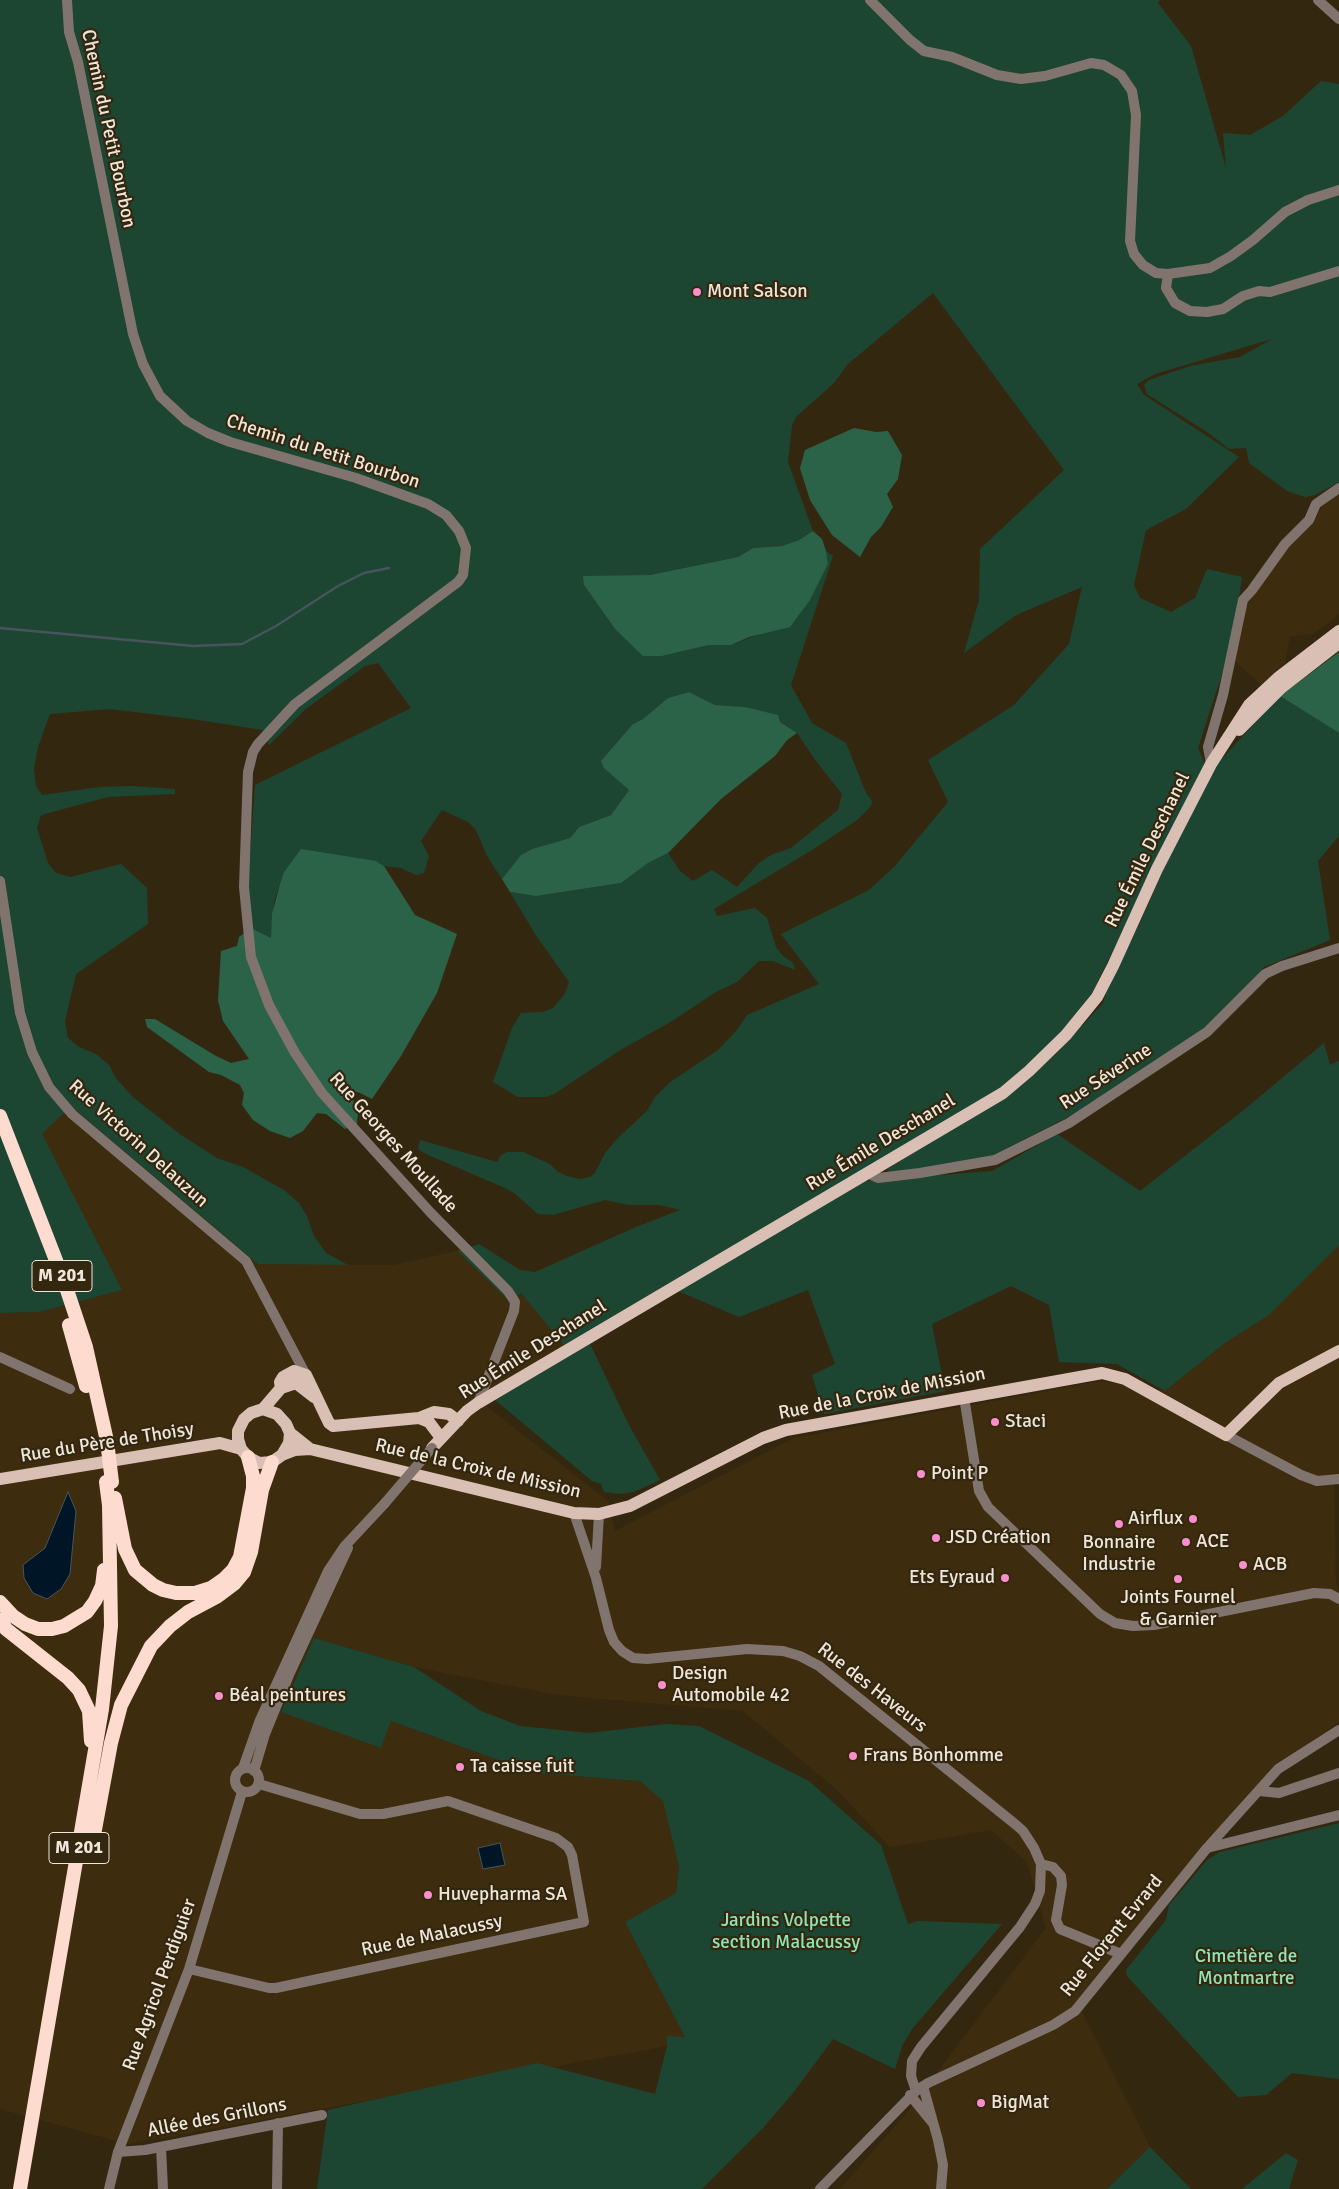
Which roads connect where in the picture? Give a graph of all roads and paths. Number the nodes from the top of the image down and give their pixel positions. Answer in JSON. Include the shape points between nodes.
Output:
{"nodes":[{"id":1,"x":67,"y":0,"type":"edge"},
{"id":2,"x":870,"y":0,"type":"edge"},
{"id":3,"x":1318,"y":0,"type":"edge"},
{"id":4,"x":1339,"y":19,"type":"edge"},
{"id":5,"x":1339,"y":190,"type":"edge"},
{"id":6,"x":1339,"y":271,"type":"edge"},
{"id":7,"x":1168,"y":274,"type":"junction"},
{"id":8,"x":1339,"y":488,"type":"edge"},
{"id":9,"x":1339,"y":630,"type":"edge"},
{"id":10,"x":1339,"y":643,"type":"edge"},
{"id":11,"x":1221,"y":748,"type":"junction"},
{"id":12,"x":1211,"y":764,"type":"junction"},
{"id":13,"x":0,"y":881,"type":"edge"},
{"id":14,"x":244,"y":887,"type":"joint"},
{"id":15,"x":1339,"y":948,"type":"edge"},
{"id":16,"x":0,"y":1116,"type":"edge"},
{"id":17,"x":0,"y":1142,"type":"edge"},
{"id":18,"x":867,"y":1173,"type":"junction"},
{"id":19,"x":1339,"y":1351,"type":"edge"},
{"id":20,"x":0,"y":1358,"type":"edge"},
{"id":21,"x":306,"y":1375,"type":"junction"},
{"id":22,"x":70,"y":1389,"type":"dead end"},
{"id":23,"x":278,"y":1392,"type":"junction"},
{"id":24,"x":964,"y":1397,"type":"junction"},
{"id":25,"x":319,"y":1402,"type":"junction"},
{"id":26,"x":478,"y":1403,"type":"junction"},
{"id":27,"x":263,"y":1409,"type":"junction"},
{"id":28,"x":277,"y":1414,"type":"junction"},
{"id":29,"x":419,"y":1418,"type":"junction"},
{"id":30,"x":458,"y":1421,"type":"junction"},
{"id":31,"x":238,"y":1431,"type":"junction"},
{"id":32,"x":290,"y":1433,"type":"junction"},
{"id":33,"x":1226,"y":1435,"type":"junction"},
{"id":34,"x":104,"y":1443,"type":"junction"},
{"id":35,"x":220,"y":1443,"type":"junction"},
{"id":36,"x":437,"y":1443,"type":"junction"},
{"id":37,"x":310,"y":1449,"type":"junction"},
{"id":38,"x":245,"y":1453,"type":"junction"},
{"id":39,"x":277,"y":1458,"type":"junction"},
{"id":40,"x":0,"y":1478,"type":"edge"},
{"id":41,"x":1339,"y":1479,"type":"edge"},
{"id":42,"x":109,"y":1482,"type":"junction"},
{"id":43,"x":109,"y":1505,"type":"junction"},
{"id":44,"x":574,"y":1513,"type":"junction"},
{"id":45,"x":599,"y":1514,"type":"junction"},
{"id":46,"x":352,"y":1538,"type":"junction"},
{"id":47,"x":596,"y":1578,"type":"junction"},
{"id":48,"x":1339,"y":1599,"type":"edge"},
{"id":49,"x":0,"y":1602,"type":"edge"},
{"id":50,"x":0,"y":1620,"type":"edge"},
{"id":51,"x":1339,"y":1730,"type":"edge"},
{"id":52,"x":243,"y":1768,"type":"junction"},
{"id":53,"x":254,"y":1770,"type":"junction"},
{"id":54,"x":1339,"y":1774,"type":"edge"},
{"id":55,"x":259,"y":1784,"type":"junction"},
{"id":56,"x":1259,"y":1791,"type":"junction"},
{"id":57,"x":242,"y":1792,"type":"junction"},
{"id":58,"x":1339,"y":1815,"type":"edge"},
{"id":59,"x":81,"y":1836,"type":"junction"},
{"id":60,"x":1207,"y":1848,"type":"junction"},
{"id":61,"x":88,"y":1856,"type":"junction"},
{"id":62,"x":1041,"y":1864,"type":"junction"},
{"id":63,"x":1121,"y":1954,"type":"junction"},
{"id":64,"x":189,"y":1970,"type":"junction"},
{"id":65,"x":916,"y":2091,"type":"junction"},
{"id":66,"x":322,"y":2115,"type":"dead end"},
{"id":67,"x":933,"y":2122,"type":"junction"},
{"id":68,"x":278,"y":2123,"type":"junction"},
{"id":69,"x":161,"y":2147,"type":"junction"},
{"id":70,"x":118,"y":2152,"type":"junction"},
{"id":71,"x":20,"y":2189,"type":"edge"},
{"id":72,"x":29,"y":2189,"type":"edge"},
{"id":73,"x":109,"y":2189,"type":"edge"},
{"id":74,"x":163,"y":2189,"type":"edge"},
{"id":75,"x":277,"y":2189,"type":"edge"},
{"id":76,"x":820,"y":2189,"type":"edge"},
{"id":77,"x":941,"y":2189,"type":"edge"}],
"edges":[{"from":1,"to":14,"type":"street","name":"Chemin du Petit Bourbon","via":[[69,32],[78,62],[133,334],[143,364],[160,396],[187,421],[230,442],[356,478],[428,504],[446,515],[459,531],[466,548],[463,575],[458,582],[295,704],[258,744],[248,772]]},
{"from":2,"to":7,"type":"street","via":[[924,51],[952,57],[997,75],[1020,79],[1045,76],[1090,63],[1104,65],[1121,75],[1132,91],[1136,115],[1130,240],[1134,254],[1143,265],[1156,273]]},
{"from":3,"to":4,"type":"street"},
{"from":5,"to":7,"type":"street","via":[[1285,212],[1253,240],[1210,268]]},
{"from":6,"to":7,"type":"street","via":[[1270,292],[1259,291],[1243,296],[1223,309],[1207,312],[1190,311],[1175,303],[1166,288]]},
{"from":8,"to":12,"type":"street","via":[[1316,504],[1309,520],[1285,544],[1243,600],[1223,695],[1208,747]]},
{"from":9,"to":11,"type":"main road","name":"Rue Émile Deschanel","via":[[1248,705]]},
{"from":10,"to":11,"type":"main road","name":"Rue Émile Deschanel","via":[[1281,688]]},
{"from":11,"to":12,"type":"main road","name":"Rue Émile Deschanel"},
{"from":12,"to":18,"type":"main road","name":"Rue Émile Deschanel","via":[[1157,868],[1114,966],[1097,997],[1066,1035],[1003,1093]]},
{"from":13,"to":21,"type":"street","name":"Rue Victorin Delauzun","via":[[20,1013],[32,1052],[49,1087],[72,1114],[246,1261]]},
{"from":14,"to":26,"type":"street","name":"Rue Georges Moullade","via":[[251,957],[269,1006],[294,1053],[322,1093],[430,1212],[508,1291],[514,1302],[514,1311]]},
{"from":15,"to":18,"type":"street","name":"Rue Séverine","via":[[1266,974],[1207,1032],[1068,1123],[995,1160],[878,1178]]},
{"from":16,"to":34,"type":"highway","number":"M 201","via":[[86,1347]]},
{"from":17,"to":34,"type":"highway","number":"M 201","via":[[72,1331]]},
{"from":18,"to":26,"type":"main road","name":"Rue Émile Deschanel"},
{"from":19,"to":33,"type":"main road","via":[[1279,1384]]},
{"from":20,"to":22,"type":"street"},
{"from":21,"to":23,"type":"main road","name":"Rue du Père de Thoisy","via":[[291,1371],[280,1382]]},
{"from":21,"to":25,"type":"main road"},
{"from":23,"to":25,"type":"main road","via":[[296,1383]]},
{"from":23,"to":27,"type":"main road","name":"Rue du Père de Thoisy"},
{"from":23,"to":28,"type":"main road"},
{"from":24,"to":33,"type":"main road","name":"Rue de la Croix de Mission","via":[[1102,1373],[1125,1379]]},
{"from":24,"to":45,"type":"main road","name":"Rue de la Croix de Mission","via":[[786,1430],[763,1438],[630,1506]]},
{"from":24,"to":48,"type":"street","via":[[979,1491],[988,1507],[1100,1614],[1115,1623],[1154,1626],[1314,1593],[1330,1594]]},
{"from":25,"to":29,"type":"main road","via":[[333,1426]]},
{"from":26,"to":30,"type":"main road","name":"Rue Émile Deschanel"},
{"from":27,"to":28,"type":"main road"},
{"from":27,"to":31,"type":"main road","name":"Rue du Père de Thoisy","via":[[244,1419]]},
{"from":28,"to":32,"type":"main road"},
{"from":29,"to":30,"type":"main road","via":[[434,1412],[449,1414]]},
{"from":29,"to":36,"type":"main road","via":[[428,1422]]},
{"from":30,"to":36,"type":"main road","name":"Rue Émile Deschanel"},
{"from":31,"to":35,"type":"main road","name":"Rue du Père de Thoisy"},
{"from":31,"to":38,"type":"main road"},
{"from":32,"to":37,"type":"main road"},
{"from":32,"to":39,"type":"main road","via":[[289,1443]]},
{"from":33,"to":41,"type":"street","name":"Rue de la Croix de Mission","via":[[1317,1481]]},
{"from":34,"to":42,"type":"highway","number":"M 201"},
{"from":35,"to":38,"type":"main road","name":"Rue du Père de Thoisy"},
{"from":35,"to":40,"type":"main road","name":"Rue du Père de Thoisy"},
{"from":36,"to":46,"type":"street","name":"Rue Agricol Perdiguier","bridge":true},
{"from":37,"to":39,"type":"main road","via":[[296,1450]]},
{"from":37,"to":44,"type":"main road","name":"Rue de la Croix de Mission"},
{"from":38,"to":39,"type":"main road","name":"Rue du Père de Thoisy","via":[[259,1462]]},
{"from":38,"to":42,"type":"highway","via":[[254,1476],[240,1557],[224,1579],[195,1593],[163,1590],[135,1570],[125,1549]]},
{"from":39,"to":61,"type":"highway","via":[[265,1476],[252,1552],[244,1572],[218,1596],[170,1626],[151,1646],[121,1704]]},
{"from":42,"to":43,"type":"highway","number":"M 201"},
{"from":42,"to":61,"type":"highway","number":"M 201","via":[[117,1636],[110,1710]]},
{"from":43,"to":49,"type":"highway","via":[[102,1586],[87,1612],[64,1626],[38,1628],[13,1616]]},
{"from":43,"to":59,"type":"highway","number":"M 201","via":[[110,1626],[102,1709]]},
{"from":44,"to":45,"type":"main road","name":"Rue de la Croix de Mission"},
{"from":44,"to":47,"type":"street","name":"Rue des Haveurs"},
{"from":45,"to":47,"type":"street","name":"Rue des Haveurs"},
{"from":46,"to":52,"type":"street","name":"Rue Agricol Perdiguier","via":[[328,1571],[263,1712]]},
{"from":46,"to":53,"type":"street","name":"Rue Agricol Perdiguier","via":[[289,1675]]},
{"from":47,"to":62,"type":"street","name":"Rue des Haveurs","via":[[609,1630],[622,1651],[633,1658],[647,1659],[756,1649],[800,1656],[818,1666],[1015,1824],[1027,1837]]},
{"from":50,"to":59,"type":"highway","via":[[6,1629],[68,1678],[85,1701],[91,1734]]},
{"from":51,"to":56,"type":"street","name":"Rue Florent Evrard","via":[[1278,1769]]},
{"from":52,"to":53,"type":"street"},
{"from":52,"to":57,"type":"street","name":"Rue Agricol Perdiguier","via":[[236,1773],[234,1780]]},
{"from":53,"to":55,"type":"street"},
{"from":54,"to":56,"type":"street","via":[[1279,1793]]},
{"from":55,"to":57,"type":"street","via":[[255,1790]]},
{"from":55,"to":64,"type":"street","name":"Rue de Malacussy","via":[[360,1814],[383,1814],[448,1801],[556,1838],[568,1847],[572,1855],[584,1922],[276,1988]]},
{"from":56,"to":60,"type":"street","name":"Rue Florent Evrard"},
{"from":57,"to":64,"type":"street","name":"Rue Agricol Perdiguier"},
{"from":58,"to":60,"type":"street"},
{"from":59,"to":71,"type":"highway","number":"M 201"},
{"from":60,"to":63,"type":"street","name":"Rue Florent Evrard"},
{"from":61,"to":72,"type":"highway","number":"M 201"},
{"from":62,"to":63,"type":"street","via":[[1053,1867],[1061,1876],[1056,1920],[1060,1929]]},
{"from":62,"to":65,"type":"street","name":"Rue des Haveurs","via":[[1040,1891],[1020,1927],[912,2061],[911,2076]]},
{"from":63,"to":65,"type":"street","name":"Rue Florent Evrard","via":[[1066,2018]]},
{"from":64,"to":70,"type":"street","name":"Rue Agricol Perdiguier"},
{"from":65,"to":67,"type":"street","name":"Rue des Haveurs"},
{"from":65,"to":67,"type":"street","via":[[921,2110]]},
{"from":65,"to":76,"type":"street","name":"Rue Florent Evrard"},
{"from":66,"to":68,"type":"street","name":"Allée des Grillons"},
{"from":67,"to":77,"type":"street","name":"Rue des Haveurs","via":[[942,2165]]},
{"from":68,"to":69,"type":"street","name":"Allée des Grillons"},
{"from":68,"to":75,"type":"street"},
{"from":69,"to":70,"type":"street","name":"Allée des Grillons"},
{"from":69,"to":74,"type":"street"},
{"from":70,"to":73,"type":"street","name":"Rue Agricol Perdiguier"}]}
